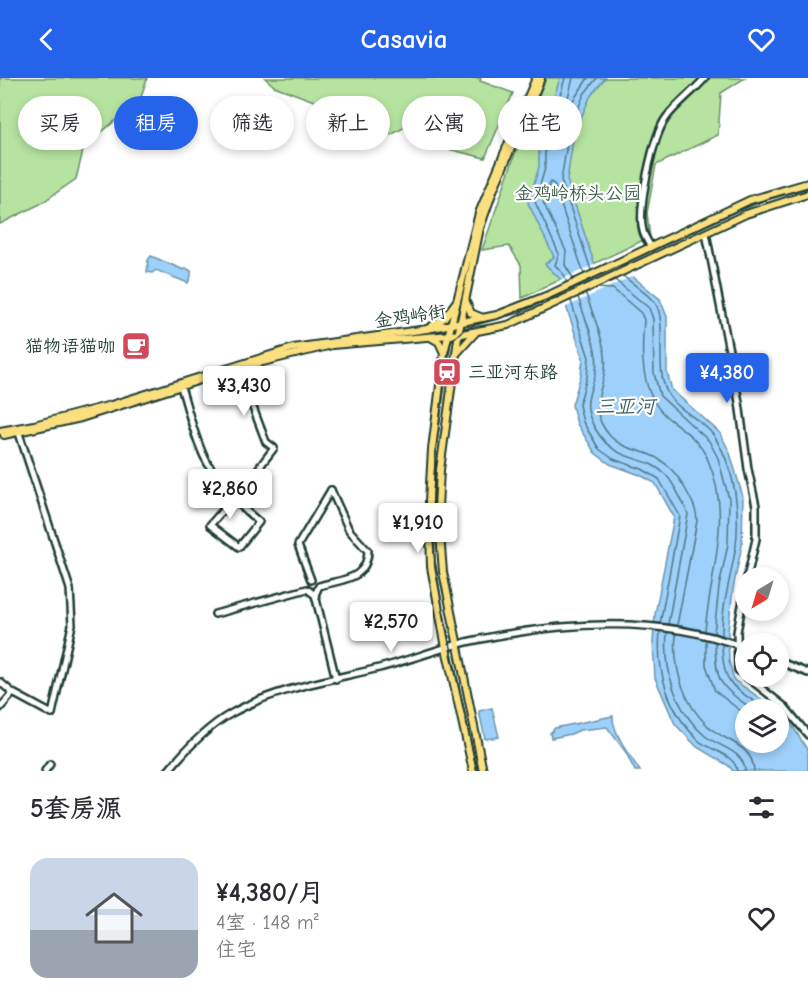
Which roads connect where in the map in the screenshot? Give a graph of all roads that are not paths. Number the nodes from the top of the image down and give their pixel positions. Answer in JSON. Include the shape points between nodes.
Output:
{"nodes":[{"id":1,"x":536,"y":78,"type":"edge"},
{"id":2,"x":542,"y":78,"type":"edge"},
{"id":3,"x":705,"y":78,"type":"edge"},
{"id":4,"x":808,"y":183,"type":"edge"},
{"id":5,"x":808,"y":194,"type":"edge"},
{"id":6,"x":706,"y":233,"type":"junction"},
{"id":7,"x":651,"y":247,"type":"junction"},
{"id":8,"x":463,"y":292,"type":"junction"},
{"id":9,"x":486,"y":318,"type":"junction"},
{"id":10,"x":460,"y":324,"type":"junction"},
{"id":11,"x":451,"y":326,"type":"junction"},
{"id":12,"x":477,"y":332,"type":"junction"},
{"id":13,"x":427,"y":333,"type":"junction"},
{"id":14,"x":459,"y":334,"type":"junction"},
{"id":15,"x":449,"y":335,"type":"junction"},
{"id":16,"x":444,"y":353,"type":"junction"},
{"id":17,"x":456,"y":355,"type":"junction"},
{"id":18,"x":238,"y":368,"type":"junction"},
{"id":19,"x":181,"y":387,"type":"junction"},
{"id":20,"x":0,"y":433,"type":"edge"},
{"id":21,"x":19,"y":433,"type":"junction"},
{"id":22,"x":258,"y":469,"type":"dead end"},
{"id":23,"x":232,"y":500,"type":"junction"},
{"id":24,"x":750,"y":567,"type":"edge"},
{"id":25,"x":311,"y":580,"type":"junction"},
{"id":26,"x":319,"y":586,"type":"junction"},
{"id":27,"x":307,"y":589,"type":"junction"},
{"id":28,"x":315,"y":595,"type":"junction"},
{"id":29,"x":215,"y":614,"type":"dead end"},
{"id":30,"x":739,"y":621,"type":"edge"},
{"id":31,"x":734,"y":644,"type":"junction"},
{"id":32,"x":457,"y":645,"type":"junction"},
{"id":33,"x":446,"y":648,"type":"junction"},
{"id":34,"x":789,"y":665,"type":"edge"},
{"id":35,"x":808,"y":673,"type":"edge"},
{"id":36,"x":336,"y":679,"type":"junction"},
{"id":37,"x":0,"y":682,"type":"edge"},
{"id":38,"x":13,"y":693,"type":"junction"},
{"id":39,"x":0,"y":708,"type":"edge"},
{"id":40,"x":808,"y":735,"type":"edge"},
{"id":41,"x":51,"y":764,"type":"dead end"},
{"id":42,"x":45,"y":771,"type":"edge"},
{"id":43,"x":168,"y":771,"type":"edge"},
{"id":44,"x":473,"y":771,"type":"edge"},
{"id":45,"x":483,"y":771,"type":"edge"}],
"edges":[{"from":1,"to":8,"type":"main road","via":[[479,213]]},
{"from":2,"to":8,"type":"main road","via":[[489,200]]},
{"from":3,"to":7,"type":"street","via":[[671,112],[657,133],[641,218]]},
{"from":4,"to":7,"type":"main road","name":"金鸡岭街","via":[[750,200]]},
{"from":5,"to":6,"type":"main road","name":"金鸡岭街","via":[[762,208]]},
{"from":6,"to":12,"type":"main road","name":"金鸡岭街","via":[[507,325]]},
{"from":6,"to":24,"type":"street","via":[[756,506],[756,539]]},
{"from":7,"to":9,"type":"main road","name":"金鸡岭街","via":[[551,294]]},
{"from":8,"to":9,"type":"main road","via":[[468,310],[474,316]]},
{"from":8,"to":10,"type":"main road"},
{"from":8,"to":11,"type":"main road"},
{"from":8,"to":13,"type":"main road"},
{"from":9,"to":10,"type":"main road","name":"金鸡岭街"},
{"from":10,"to":11,"type":"main road","name":"金鸡岭街"},
{"from":10,"to":14,"type":"main road"},
{"from":11,"to":13,"type":"main road","name":"金鸡岭街"},
{"from":11,"to":15,"type":"main road"},
{"from":12,"to":14,"type":"main road","name":"金鸡岭街"},
{"from":12,"to":17,"type":"main road"},
{"from":13,"to":15,"type":"main road","name":"金鸡岭街"},
{"from":13,"to":16,"type":"main road","via":[[439,342]]},
{"from":13,"to":18,"type":"main road","name":"金鸡岭街","via":[[332,345]]},
{"from":13,"to":20,"type":"main road","name":"金鸡岭街","via":[[293,348],[111,405]]},
{"from":14,"to":15,"type":"main road","name":"金鸡岭街"},
{"from":14,"to":17,"type":"main road"},
{"from":15,"to":16,"type":"main road"},
{"from":16,"to":33,"type":"main road","via":[[429,501],[431,567]]},
{"from":17,"to":32,"type":"main road","via":[[438,508],[442,572]]},
{"from":18,"to":19,"type":"main road","name":"金鸡岭街"},
{"from":18,"to":22,"type":"street","via":[[266,442],[274,448]]},
{"from":19,"to":21,"type":"main road","name":"金鸡岭街"},
{"from":19,"to":23,"type":"street","via":[[206,462]]},
{"from":20,"to":21,"type":"main road","name":"金鸡岭街"},
{"from":21,"to":38,"type":"street","via":[[70,589],[72,625],[52,714]]},
{"from":23,"to":23,"type":"street","via":[[258,522],[239,547],[210,525]]},
{"from":25,"to":26,"type":"street"},
{"from":25,"to":26,"type":"street","via":[[297,545],[331,490],[349,530],[368,551],[368,564],[363,572]]},
{"from":25,"to":27,"type":"street"},
{"from":26,"to":28,"type":"street"},
{"from":27,"to":28,"type":"street"},
{"from":27,"to":29,"type":"street"},
{"from":28,"to":36,"type":"street"},
{"from":30,"to":31,"type":"street"},
{"from":31,"to":32,"type":"street","via":[[691,633],[590,624]]},
{"from":31,"to":40,"type":"street","via":[[738,670],[785,707]]},
{"from":32,"to":33,"type":"street"},
{"from":32,"to":45,"type":"main road"},
{"from":33,"to":36,"type":"street"},
{"from":33,"to":44,"type":"main road"},
{"from":34,"to":35,"type":"street"},
{"from":36,"to":43,"type":"street","via":[[261,700],[228,715],[189,747]]},
{"from":37,"to":38,"type":"street"},
{"from":38,"to":39,"type":"street"},
{"from":41,"to":42,"type":"street"}]}
